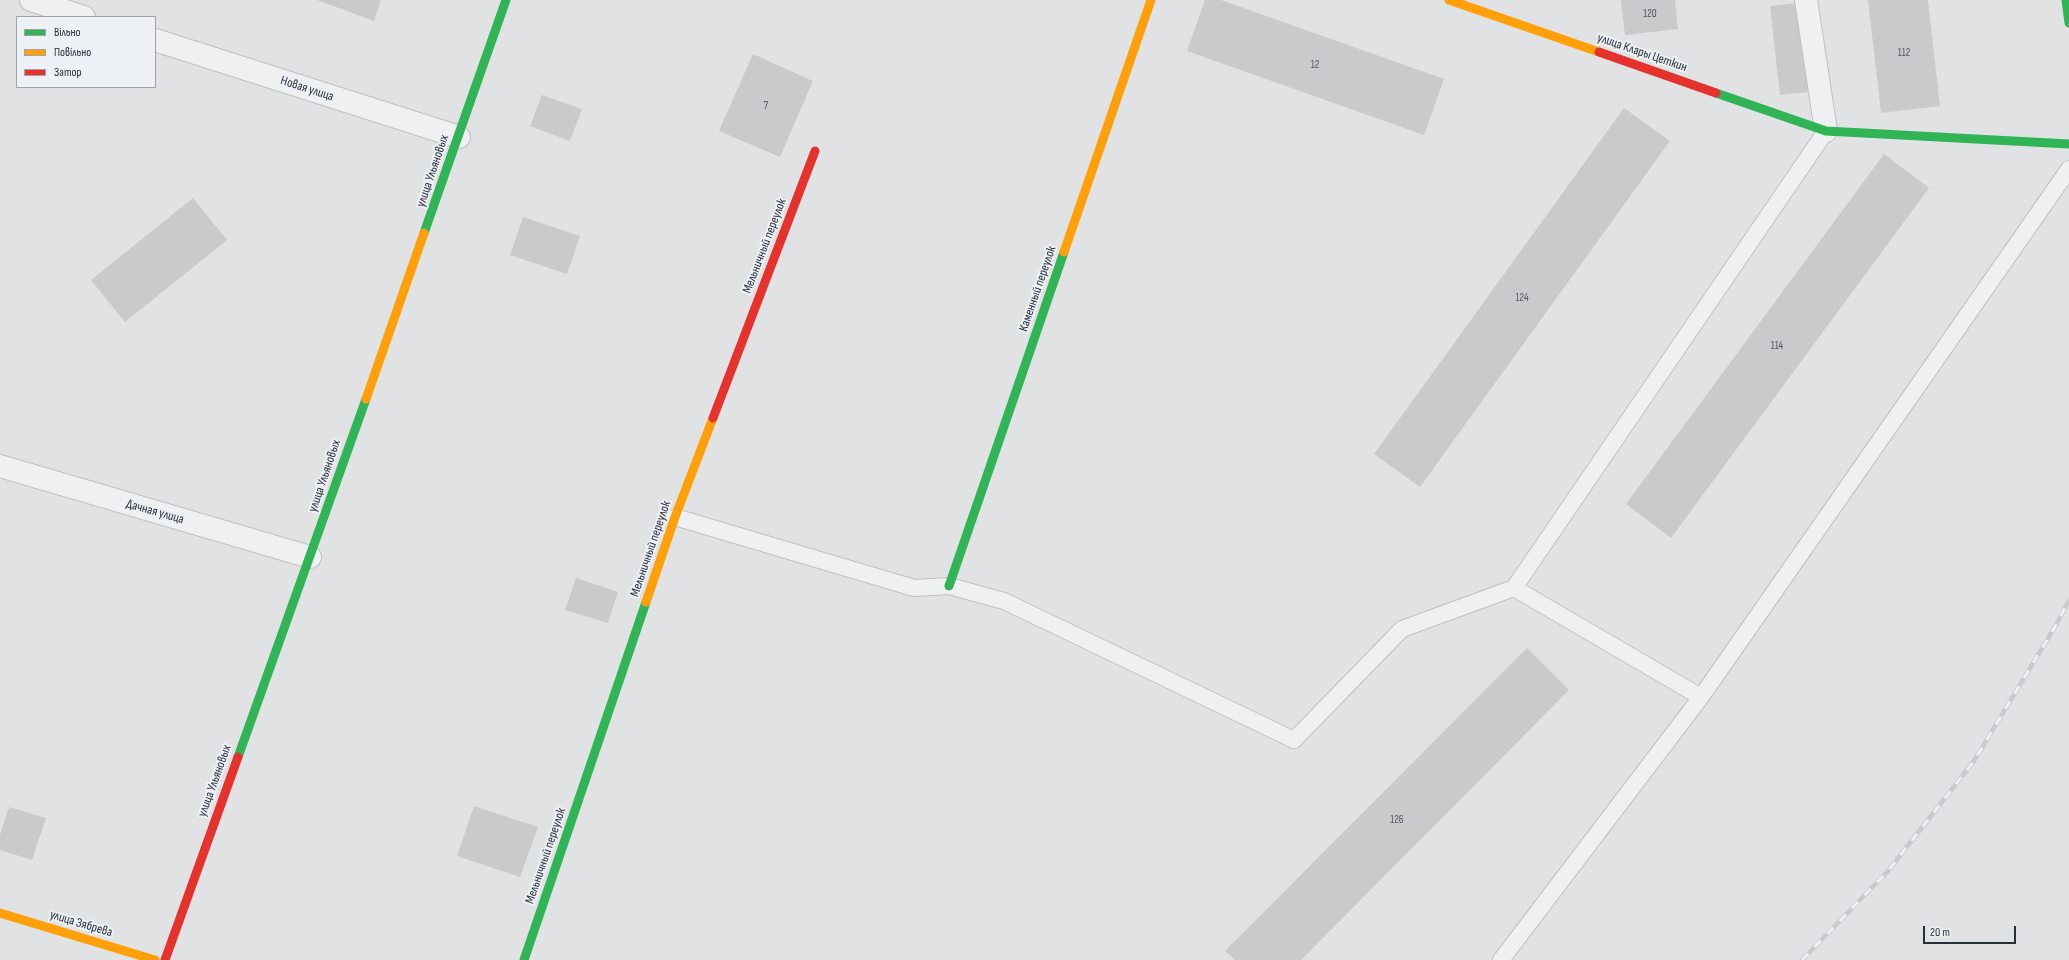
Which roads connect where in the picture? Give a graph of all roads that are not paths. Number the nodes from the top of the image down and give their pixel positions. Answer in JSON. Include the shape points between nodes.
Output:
{"nodes":[{"id":1,"x":31,"y":0,"type":"edge"},
{"id":2,"x":506,"y":0,"type":"edge"},
{"id":3,"x":1151,"y":0,"type":"edge"},
{"id":4,"x":1449,"y":0,"type":"edge"},
{"id":5,"x":1806,"y":0,"type":"edge"},
{"id":6,"x":2066,"y":0,"type":"edge"},
{"id":7,"x":1483,"y":6,"type":"edge"},
{"id":8,"x":81,"y":16,"type":"edge"},
{"id":9,"x":2069,"y":23,"type":"edge"},
{"id":10,"x":156,"y":40,"type":"edge"},
{"id":11,"x":1826,"y":131,"type":"junction"},
{"id":12,"x":459,"y":137,"type":"junction"},
{"id":13,"x":2069,"y":144,"type":"edge"},
{"id":14,"x":815,"y":151,"type":"dead end"},
{"id":15,"x":2069,"y":169,"type":"edge"},
{"id":16,"x":0,"y":466,"type":"edge"},
{"id":17,"x":675,"y":517,"type":"junction"},
{"id":18,"x":310,"y":557,"type":"junction"},
{"id":19,"x":949,"y":586,"type":"junction"},
{"id":20,"x":1514,"y":588,"type":"junction"},
{"id":21,"x":1701,"y":697,"type":"junction"},
{"id":22,"x":0,"y":913,"type":"edge"},
{"id":23,"x":155,"y":960,"type":"edge"},
{"id":24,"x":165,"y":960,"type":"edge"},
{"id":25,"x":524,"y":960,"type":"edge"},
{"id":26,"x":1501,"y":960,"type":"edge"}],
"edges":[{"from":1,"to":8,"type":"street"},
{"from":2,"to":12,"type":"street","name":"улица Ульяновых"},
{"from":3,"to":19,"type":"street","name":"Каменный переулок"},
{"from":4,"to":7,"type":"street","name":"улица Клары Цеткин"},
{"from":5,"to":11,"type":"street"},
{"from":6,"to":9,"type":"street"},
{"from":7,"to":11,"type":"street","name":"улица Клары Цеткин"},
{"from":10,"to":12,"type":"street","name":"Новая улица"},
{"from":11,"to":13,"type":"street","name":"улица Клары Цеткин"},
{"from":11,"to":20,"type":"lane"},
{"from":12,"to":18,"type":"street","name":"улица Ульяновых"},
{"from":14,"to":17,"type":"street","name":"Мельничный переулок"},
{"from":15,"to":21,"type":"lane"},
{"from":16,"to":18,"type":"street","name":"Дачная улица"},
{"from":17,"to":19,"type":"lane","via":[[914,588]]},
{"from":17,"to":25,"type":"street","name":"Мельничный переулок"},
{"from":18,"to":24,"type":"street","name":"улица Ульяновых"},
{"from":19,"to":20,"type":"lane","via":[[1004,601],[1294,740],[1402,629]]},
{"from":20,"to":21,"type":"lane"},
{"from":21,"to":26,"type":"lane"},
{"from":22,"to":23,"type":"street","name":"улица Зябрева"}]}
